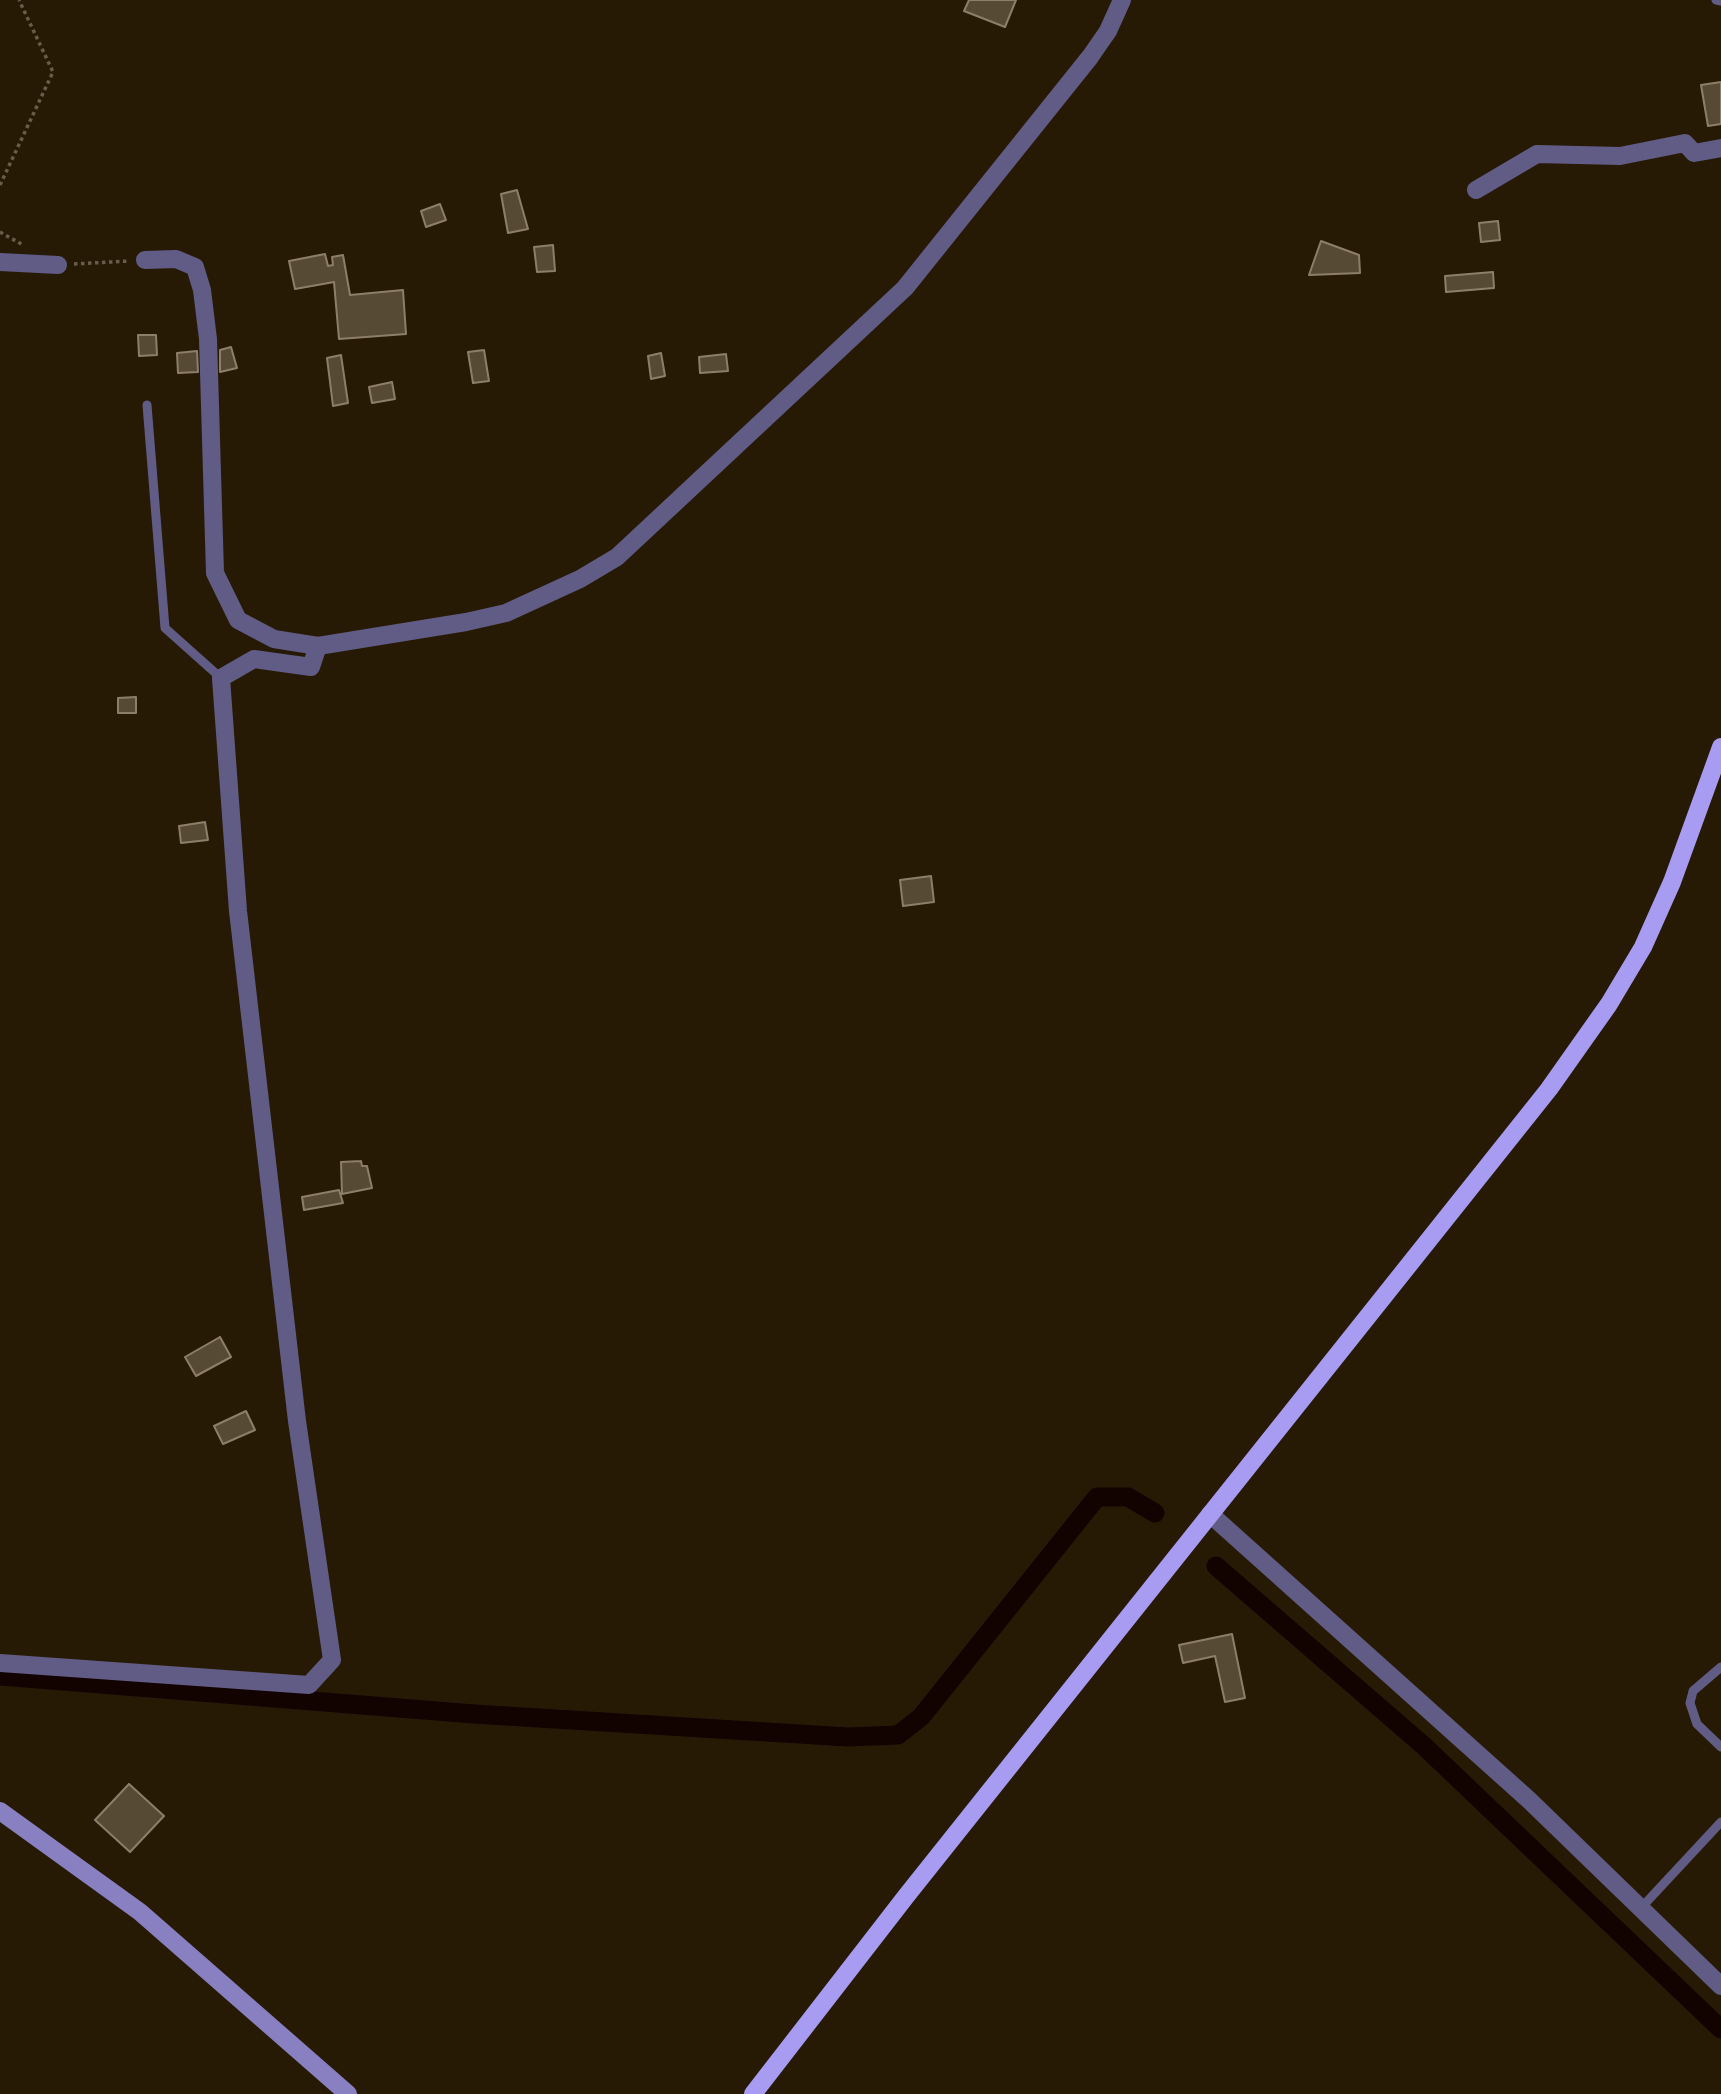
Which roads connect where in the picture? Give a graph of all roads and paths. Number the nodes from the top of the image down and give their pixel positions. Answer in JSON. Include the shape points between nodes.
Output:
{"nodes":[{"id":1,"x":19,"y":0,"type":"edge"},
{"id":2,"x":1122,"y":0,"type":"edge"},
{"id":3,"x":1721,"y":148,"type":"edge"},
{"id":4,"x":0,"y":185,"type":"edge"},
{"id":5,"x":1476,"y":190,"type":"dead end"},
{"id":6,"x":145,"y":260,"type":"dead end"},
{"id":7,"x":0,"y":262,"type":"edge"},
{"id":8,"x":58,"y":265,"type":"dead end"},
{"id":9,"x":147,"y":405,"type":"dead end"},
{"id":10,"x":318,"y":646,"type":"junction"},
{"id":11,"x":221,"y":678,"type":"junction"},
{"id":12,"x":1721,"y":747,"type":"edge"},
{"id":13,"x":1210,"y":1514,"type":"junction"},
{"id":14,"x":0,"y":1663,"type":"edge"},
{"id":15,"x":1721,"y":1667,"type":"edge"},
{"id":16,"x":1721,"y":1747,"type":"edge"},
{"id":17,"x":0,"y":1811,"type":"edge"},
{"id":18,"x":1721,"y":1822,"type":"edge"},
{"id":19,"x":1640,"y":1908,"type":"junction"},
{"id":20,"x":1721,"y":1986,"type":"edge"},
{"id":21,"x":348,"y":2094,"type":"edge"},
{"id":22,"x":753,"y":2094,"type":"edge"}],
"edges":[{"from":1,"to":4,"type":"path","via":[[53,72]]},
{"from":2,"to":10,"type":"street","via":[[1090,57],[905,288],[617,557],[506,613]]},
{"from":3,"to":5,"type":"street","via":[[1694,153],[1685,143],[1620,156],[1536,154]]},
{"from":6,"to":10,"type":"street","via":[[176,259],[195,267],[202,290],[208,339],[215,573],[238,620],[274,639]]},
{"from":7,"to":8,"type":"street"},
{"from":9,"to":11,"type":"lane","via":[[165,628]]},
{"from":10,"to":11,"type":"street","via":[[311,667],[254,659]]},
{"from":11,"to":14,"type":"street","via":[[238,911],[297,1421],[332,1660],[309,1685]]},
{"from":12,"to":13,"type":"main road","via":[[1672,882],[1643,947],[1609,1004],[1549,1089]]},
{"from":13,"to":19,"type":"street","via":[[1529,1800]]},
{"from":13,"to":22,"type":"main road"},
{"from":15,"to":16,"type":"lane","via":[[1693,1691],[1690,1703],[1697,1724]]},
{"from":17,"to":21,"type":"street","via":[[140,1912]]},
{"from":18,"to":19,"type":"lane"},
{"from":19,"to":20,"type":"street"}]}
